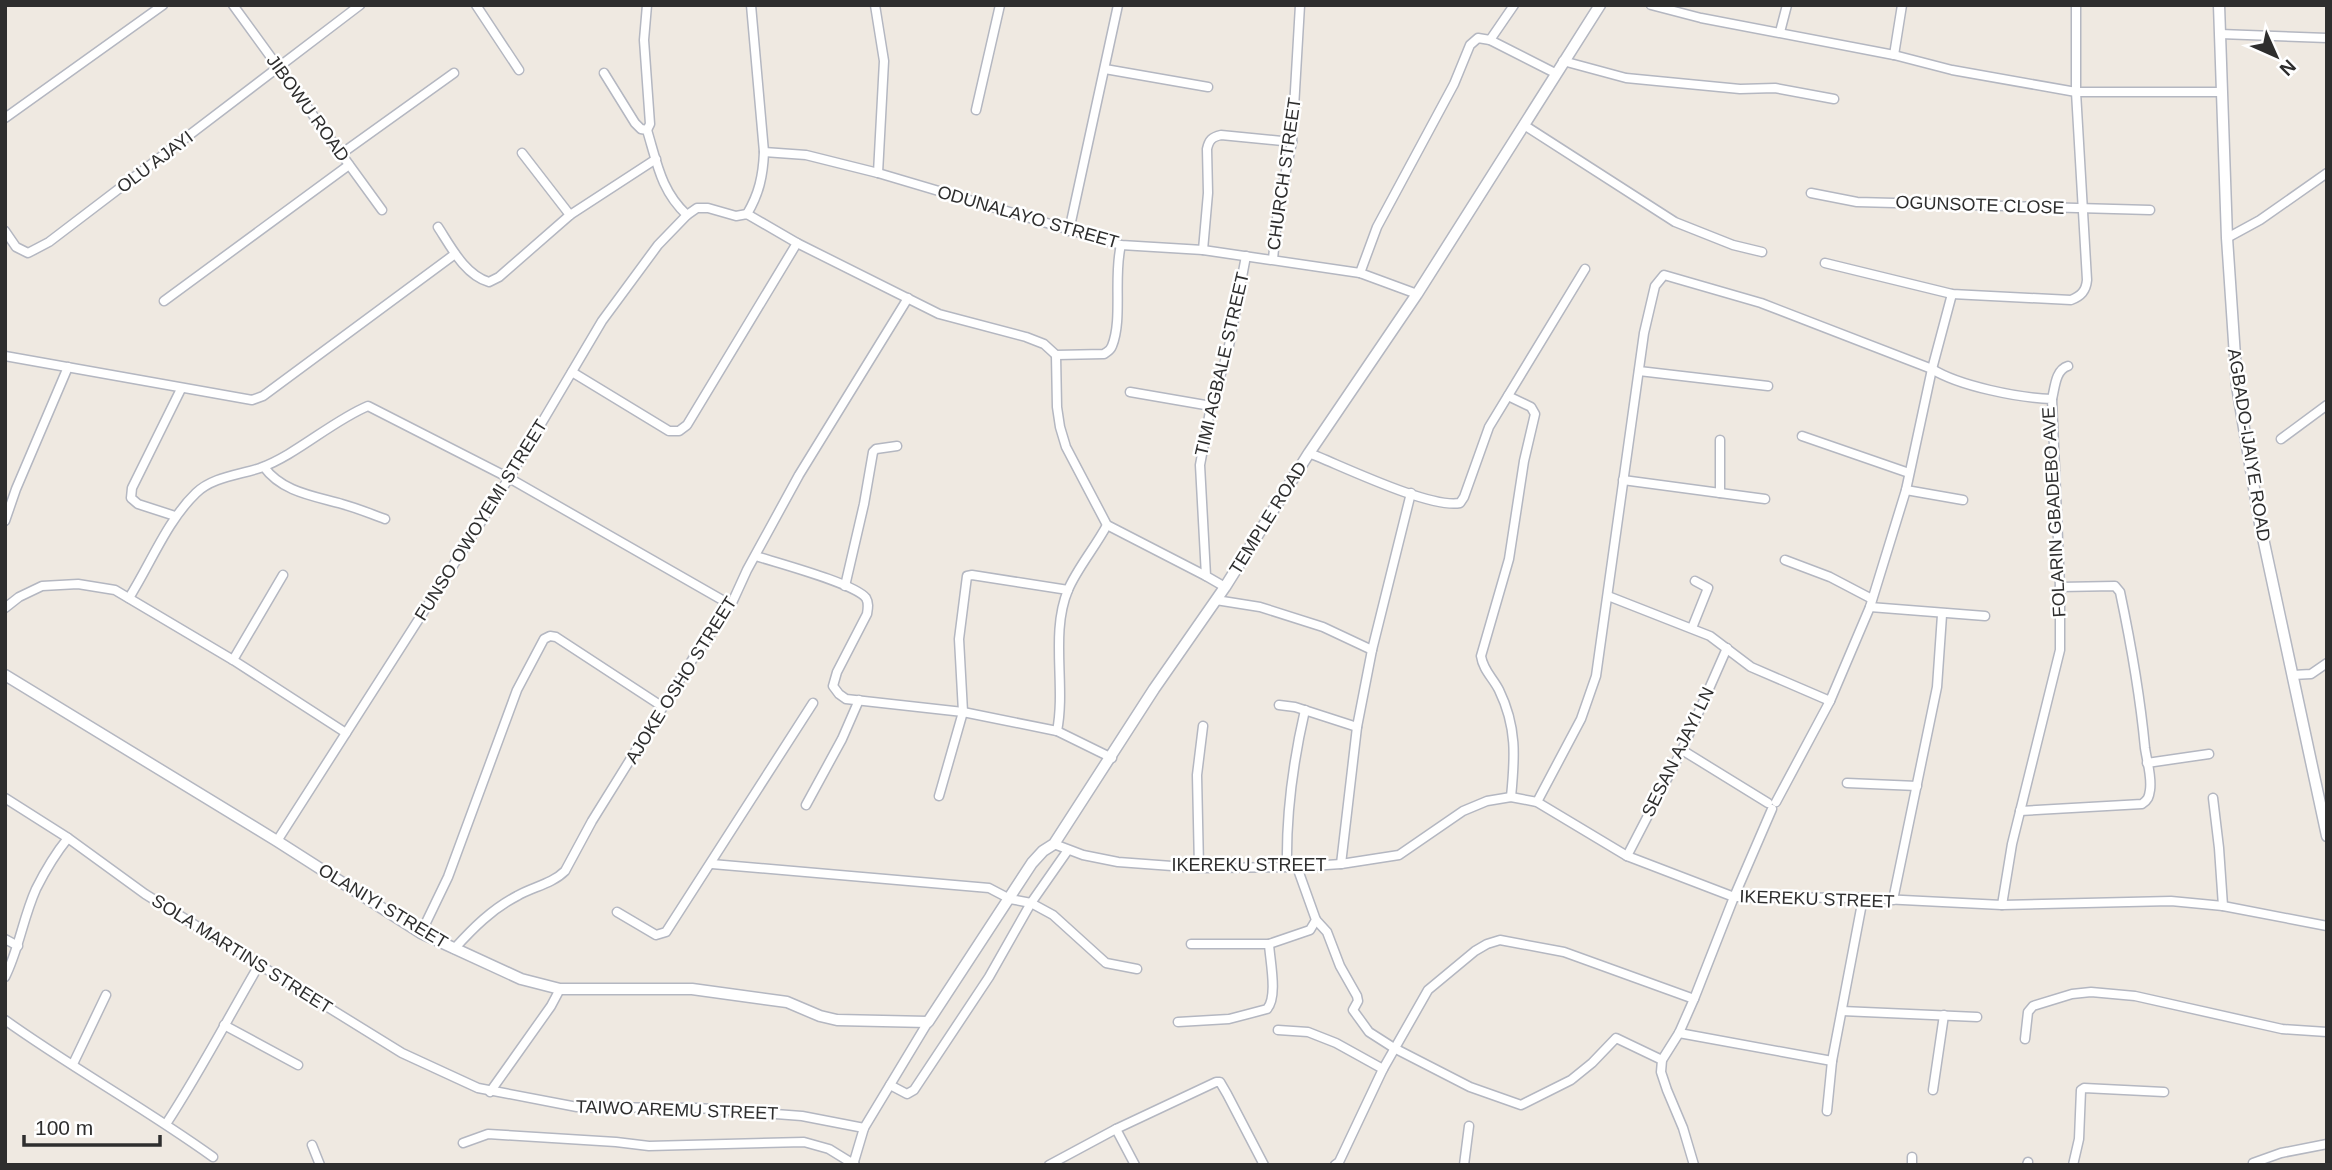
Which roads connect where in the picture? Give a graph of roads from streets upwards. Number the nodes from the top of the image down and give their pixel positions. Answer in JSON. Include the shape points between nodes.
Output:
{"nodes":[{"id":1,"x":163,"y":5,"type":"edge"},
{"id":2,"x":233,"y":5,"type":"edge"},
{"id":3,"x":360,"y":5,"type":"edge"},
{"id":4,"x":477,"y":5,"type":"edge"},
{"id":5,"x":646,"y":5,"type":"edge"},
{"id":6,"x":751,"y":5,"type":"edge"},
{"id":7,"x":875,"y":5,"type":"edge"},
{"id":8,"x":1000,"y":5,"type":"edge"},
{"id":9,"x":1118,"y":5,"type":"edge"},
{"id":10,"x":1300,"y":5,"type":"edge"},
{"id":11,"x":1514,"y":5,"type":"edge"},
{"id":12,"x":1600,"y":5,"type":"edge"},
{"id":13,"x":1651,"y":5,"type":"edge"},
{"id":14,"x":1787,"y":5,"type":"edge"},
{"id":15,"x":1902,"y":5,"type":"edge"},
{"id":16,"x":2076,"y":5,"type":"edge"},
{"id":17,"x":2219,"y":5,"type":"edge"},
{"id":18,"x":1780,"y":32,"type":"junction"},
{"id":19,"x":2220,"y":34,"type":"junction"},
{"id":20,"x":2327,"y":38,"type":"edge"},
{"id":21,"x":1490,"y":40,"type":"junction"},
{"id":22,"x":1894,"y":55,"type":"junction"},
{"id":23,"x":1563,"y":61,"type":"junction"},
{"id":24,"x":279,"y":68,"type":"junction"},
{"id":25,"x":1105,"y":69,"type":"junction"},
{"id":26,"x":519,"y":70,"type":"dead end"},
{"id":27,"x":454,"y":73,"type":"dead end"},
{"id":28,"x":604,"y":73,"type":"dead end"},
{"id":29,"x":1555,"y":73,"type":"junction"},
{"id":30,"x":1208,"y":87,"type":"dead end"},
{"id":31,"x":2076,"y":92,"type":"junction"},
{"id":32,"x":2222,"y":92,"type":"junction"},
{"id":33,"x":1834,"y":99,"type":"dead end"},
{"id":34,"x":976,"y":110,"type":"dead end"},
{"id":35,"x":5,"y":118,"type":"edge"},
{"id":36,"x":1524,"y":125,"type":"junction"},
{"id":37,"x":647,"y":131,"type":"junction"},
{"id":38,"x":1292,"y":142,"type":"junction"},
{"id":39,"x":764,"y":152,"type":"junction"},
{"id":40,"x":341,"y":153,"type":"junction"},
{"id":41,"x":522,"y":153,"type":"dead end"},
{"id":42,"x":656,"y":159,"type":"junction"},
{"id":43,"x":349,"y":165,"type":"junction"},
{"id":44,"x":878,"y":173,"type":"junction"},
{"id":45,"x":2327,"y":173,"type":"edge"},
{"id":46,"x":1811,"y":193,"type":"dead end"},
{"id":47,"x":2083,"y":209,"type":"junction"},
{"id":48,"x":2150,"y":210,"type":"dead end"},
{"id":49,"x":382,"y":211,"type":"dead end"},
{"id":50,"x":747,"y":214,"type":"junction"},
{"id":51,"x":570,"y":215,"type":"junction"},
{"id":52,"x":687,"y":215,"type":"junction"},
{"id":53,"x":438,"y":226,"type":"dead end"},
{"id":54,"x":1069,"y":230,"type":"junction"},
{"id":55,"x":5,"y":231,"type":"edge"},
{"id":56,"x":2227,"y":238,"type":"junction"},
{"id":57,"x":797,"y":243,"type":"junction"},
{"id":58,"x":1121,"y":245,"type":"junction"},
{"id":59,"x":1203,"y":250,"type":"junction"},
{"id":60,"x":1762,"y":252,"type":"dead end"},
{"id":61,"x":455,"y":254,"type":"junction"},
{"id":62,"x":1246,"y":256,"type":"junction"},
{"id":63,"x":1273,"y":260,"type":"junction"},
{"id":64,"x":1825,"y":264,"type":"dead end"},
{"id":65,"x":1585,"y":269,"type":"dead end"},
{"id":66,"x":1360,"y":273,"type":"junction"},
{"id":67,"x":1417,"y":294,"type":"junction"},
{"id":68,"x":1952,"y":295,"type":"junction"},
{"id":69,"x":908,"y":298,"type":"junction"},
{"id":70,"x":164,"y":301,"type":"dead end"},
{"id":71,"x":1056,"y":355,"type":"junction"},
{"id":72,"x":5,"y":356,"type":"edge"},
{"id":73,"x":2068,"y":366,"type":"dead end"},
{"id":74,"x":68,"y":367,"type":"junction"},
{"id":75,"x":1932,"y":369,"type":"junction"},
{"id":76,"x":1639,"y":371,"type":"junction"},
{"id":77,"x":572,"y":372,"type":"junction"},
{"id":78,"x":1768,"y":386,"type":"dead end"},
{"id":79,"x":181,"y":389,"type":"junction"},
{"id":80,"x":1130,"y":392,"type":"dead end"},
{"id":81,"x":1508,"y":396,"type":"junction"},
{"id":82,"x":2052,"y":399,"type":"junction"},
{"id":83,"x":2327,"y":405,"type":"edge"},
{"id":84,"x":1211,"y":406,"type":"junction"},
{"id":85,"x":1802,"y":436,"type":"dead end"},
{"id":86,"x":2281,"y":439,"type":"dead end"},
{"id":87,"x":1720,"y":440,"type":"dead end"},
{"id":88,"x":897,"y":446,"type":"dead end"},
{"id":89,"x":1309,"y":453,"type":"junction"},
{"id":90,"x":264,"y":467,"type":"junction"},
{"id":91,"x":1909,"y":473,"type":"junction"},
{"id":92,"x":509,"y":478,"type":"junction"},
{"id":93,"x":1623,"y":480,"type":"junction"},
{"id":94,"x":1906,"y":490,"type":"junction"},
{"id":95,"x":1411,"y":493,"type":"junction"},
{"id":96,"x":1720,"y":493,"type":"junction"},
{"id":97,"x":1765,"y":499,"type":"dead end"},
{"id":98,"x":1963,"y":500,"type":"dead end"},
{"id":99,"x":175,"y":516,"type":"junction"},
{"id":100,"x":385,"y":519,"type":"dead end"},
{"id":101,"x":5,"y":521,"type":"edge"},
{"id":102,"x":1107,"y":525,"type":"junction"},
{"id":103,"x":756,"y":556,"type":"junction"},
{"id":104,"x":1785,"y":560,"type":"dead end"},
{"id":105,"x":283,"y":575,"type":"dead end"},
{"id":106,"x":1206,"y":576,"type":"junction"},
{"id":107,"x":1695,"y":581,"type":"dead end"},
{"id":108,"x":845,"y":586,"type":"junction"},
{"id":109,"x":1224,"y":587,"type":"junction"},
{"id":110,"x":2060,"y":587,"type":"junction"},
{"id":111,"x":1068,"y":590,"type":"junction"},
{"id":112,"x":1608,"y":596,"type":"junction"},
{"id":113,"x":130,"y":597,"type":"junction"},
{"id":114,"x":1216,"y":600,"type":"junction"},
{"id":115,"x":1871,"y":603,"type":"junction"},
{"id":116,"x":731,"y":604,"type":"junction"},
{"id":117,"x":5,"y":608,"type":"edge"},
{"id":118,"x":1942,"y":615,"type":"junction"},
{"id":119,"x":1985,"y":616,"type":"dead end"},
{"id":120,"x":1692,"y":628,"type":"junction"},
{"id":121,"x":1727,"y":648,"type":"junction"},
{"id":122,"x":1372,"y":650,"type":"junction"},
{"id":123,"x":233,"y":660,"type":"junction"},
{"id":124,"x":2327,"y":663,"type":"edge"},
{"id":125,"x":5,"y":675,"type":"edge"},
{"id":126,"x":2293,"y":675,"type":"junction"},
{"id":127,"x":859,"y":701,"type":"junction"},
{"id":128,"x":1830,"y":701,"type":"junction"},
{"id":129,"x":813,"y":703,"type":"dead end"},
{"id":130,"x":1279,"y":705,"type":"dead end"},
{"id":131,"x":663,"y":707,"type":"junction"},
{"id":132,"x":1305,"y":710,"type":"junction"},
{"id":133,"x":963,"y":712,"type":"junction"},
{"id":134,"x":1203,"y":726,"type":"dead end"},
{"id":135,"x":1357,"y":727,"type":"junction"},
{"id":136,"x":1057,"y":731,"type":"junction"},
{"id":137,"x":346,"y":733,"type":"junction"},
{"id":138,"x":1682,"y":750,"type":"junction"},
{"id":139,"x":2209,"y":754,"type":"dead end"},
{"id":140,"x":1112,"y":758,"type":"junction"},
{"id":141,"x":2147,"y":763,"type":"junction"},
{"id":142,"x":1847,"y":783,"type":"dead end"},
{"id":143,"x":1917,"y":786,"type":"junction"},
{"id":144,"x":939,"y":796,"type":"dead end"},
{"id":145,"x":1511,"y":797,"type":"junction"},
{"id":146,"x":5,"y":798,"type":"edge"},
{"id":147,"x":2213,"y":798,"type":"dead end"},
{"id":148,"x":1537,"y":802,"type":"junction"},
{"id":149,"x":806,"y":805,"type":"dead end"},
{"id":150,"x":1772,"y":805,"type":"junction"},
{"id":151,"x":2020,"y":811,"type":"junction"},
{"id":152,"x":2327,"y":836,"type":"edge"},
{"id":153,"x":68,"y":838,"type":"junction"},
{"id":154,"x":276,"y":841,"type":"junction"},
{"id":155,"x":1055,"y":844,"type":"junction"},
{"id":156,"x":1068,"y":850,"type":"junction"},
{"id":157,"x":1627,"y":856,"type":"junction"},
{"id":158,"x":712,"y":864,"type":"junction"},
{"id":159,"x":1341,"y":864,"type":"junction"},
{"id":160,"x":1199,"y":867,"type":"junction"},
{"id":161,"x":1287,"y":867,"type":"junction"},
{"id":162,"x":1297,"y":867,"type":"junction"},
{"id":163,"x":1734,"y":897,"type":"junction"},
{"id":164,"x":1863,"y":898,"type":"junction"},
{"id":165,"x":1010,"y":899,"type":"junction"},
{"id":166,"x":1893,"y":901,"type":"junction"},
{"id":167,"x":1031,"y":903,"type":"junction"},
{"id":168,"x":2002,"y":905,"type":"junction"},
{"id":169,"x":2223,"y":906,"type":"junction"},
{"id":170,"x":617,"y":912,"type":"dead end"},
{"id":171,"x":1316,"y":920,"type":"junction"},
{"id":172,"x":2327,"y":926,"type":"edge"},
{"id":173,"x":421,"y":933,"type":"junction"},
{"id":174,"x":5,"y":939,"type":"edge"},
{"id":175,"x":1191,"y":944,"type":"dead end"},
{"id":176,"x":1269,"y":944,"type":"junction"},
{"id":177,"x":18,"y":946,"type":"junction"},
{"id":178,"x":454,"y":948,"type":"junction"},
{"id":179,"x":260,"y":965,"type":"junction"},
{"id":180,"x":1137,"y":969,"type":"dead end"},
{"id":181,"x":5,"y":977,"type":"edge"},
{"id":182,"x":560,"y":989,"type":"junction"},
{"id":183,"x":107,"y":995,"type":"dead end"},
{"id":184,"x":1694,"y":999,"type":"junction"},
{"id":185,"x":1842,"y":1011,"type":"junction"},
{"id":186,"x":1944,"y":1015,"type":"junction"},
{"id":187,"x":1977,"y":1017,"type":"dead end"},
{"id":188,"x":5,"y":1020,"type":"edge"},
{"id":189,"x":928,"y":1022,"type":"junction"},
{"id":190,"x":1178,"y":1022,"type":"dead end"},
{"id":191,"x":224,"y":1025,"type":"junction"},
{"id":192,"x":1278,"y":1030,"type":"dead end"},
{"id":193,"x":1679,"y":1032,"type":"junction"},
{"id":194,"x":2327,"y":1032,"type":"edge"},
{"id":195,"x":2025,"y":1039,"type":"dead end"},
{"id":196,"x":1389,"y":1058,"type":"junction"},
{"id":197,"x":1662,"y":1060,"type":"junction"},
{"id":198,"x":1832,"y":1060,"type":"junction"},
{"id":199,"x":73,"y":1064,"type":"junction"},
{"id":200,"x":298,"y":1065,"type":"dead end"},
{"id":201,"x":890,"y":1085,"type":"junction"},
{"id":202,"x":1933,"y":1090,"type":"dead end"},
{"id":203,"x":490,"y":1092,"type":"junction"},
{"id":204,"x":2164,"y":1092,"type":"dead end"},
{"id":205,"x":1828,"y":1111,"type":"dead end"},
{"id":206,"x":166,"y":1124,"type":"junction"},
{"id":207,"x":1469,"y":1126,"type":"dead end"},
{"id":208,"x":1116,"y":1129,"type":"junction"},
{"id":209,"x":864,"y":1130,"type":"junction"},
{"id":210,"x":463,"y":1143,"type":"dead end"},
{"id":211,"x":2327,"y":1144,"type":"edge"},
{"id":212,"x":312,"y":1145,"type":"dead end"},
{"id":213,"x":213,"y":1157,"type":"dead end"},
{"id":214,"x":855,"y":1162,"type":"edge"},
{"id":215,"x":1337,"y":1163,"type":"edge"},
{"id":216,"x":2253,"y":1163,"type":"dead end"},
{"id":217,"x":320,"y":1165,"type":"edge"},
{"id":218,"x":1049,"y":1165,"type":"edge"},
{"id":219,"x":1135,"y":1165,"type":"edge"},
{"id":220,"x":1264,"y":1165,"type":"edge"},
{"id":221,"x":1464,"y":1165,"type":"edge"},
{"id":222,"x":1694,"y":1165,"type":"edge"},
{"id":223,"x":2073,"y":1165,"type":"edge"}],
"edges":[{"from":1,"to":35,"type":"street"},
{"from":2,"to":24,"type":"street","name":"JIBOWU ROAD"},
{"from":3,"to":24,"type":"street","name":"OLU AJAYI"},
{"from":4,"to":26,"type":"street"},
{"from":5,"to":37,"type":"street"},
{"from":6,"to":39,"type":"street"},
{"from":7,"to":44,"type":"street","via":[[884,61]]},
{"from":8,"to":34,"type":"street"},
{"from":9,"to":25,"type":"street"},
{"from":10,"to":38,"type":"street","name":"CHURCH STREET"},
{"from":11,"to":21,"type":"street"},
{"from":12,"to":23,"type":"street","name":"TEMPLE ROAD"},
{"from":13,"to":18,"type":"street"},
{"from":14,"to":18,"type":"street"},
{"from":15,"to":22,"type":"street"},
{"from":16,"to":31,"type":"street"},
{"from":17,"to":19,"type":"street","name":"AGBADO-IJAIYE ROAD"},
{"from":18,"to":22,"type":"street"},
{"from":19,"to":20,"type":"street"},
{"from":19,"to":32,"type":"street","name":"AGBADO-IJAIYE ROAD"},
{"from":21,"to":29,"type":"street"},
{"from":21,"to":66,"type":"street","via":[[1478,38],[1470,45],[1377,227]]},
{"from":22,"to":31,"type":"street"},
{"from":23,"to":29,"type":"street","name":"TEMPLE ROAD"},
{"from":23,"to":33,"type":"street","via":[[1626,78],[1775,88]]},
{"from":24,"to":40,"type":"street","name":"JIBOWU ROAD"},
{"from":24,"to":55,"type":"street","name":"OLU AJAYI","via":[[49,242],[29,253],[16,247]]},
{"from":25,"to":30,"type":"street"},
{"from":25,"to":54,"type":"street"},
{"from":27,"to":40,"type":"street"},
{"from":28,"to":37,"type":"street","via":[[635,123]]},
{"from":29,"to":36,"type":"street","name":"TEMPLE ROAD"},
{"from":31,"to":32,"type":"street"},
{"from":31,"to":47,"type":"street"},
{"from":32,"to":56,"type":"street","name":"AGBADO-IJAIYE ROAD"},
{"from":36,"to":60,"type":"street","via":[[1675,222]]},
{"from":36,"to":67,"type":"street","name":"TEMPLE ROAD"},
{"from":37,"to":42,"type":"street"},
{"from":38,"to":59,"type":"street","via":[[1213,137],[1207,149]]},
{"from":38,"to":63,"type":"street","name":"CHURCH STREET"},
{"from":39,"to":44,"type":"street","name":"ODUNALAYO STREET","via":[[806,155]]},
{"from":39,"to":50,"type":"street","via":[[758,196]]},
{"from":40,"to":43,"type":"street","name":"JIBOWU ROAD"},
{"from":41,"to":51,"type":"street"},
{"from":42,"to":51,"type":"street"},
{"from":42,"to":52,"type":"street","via":[[666,190]]},
{"from":43,"to":49,"type":"street","name":"JIBOWU ROAD"},
{"from":43,"to":70,"type":"street"},
{"from":44,"to":54,"type":"street","name":"ODUNALAYO STREET"},
{"from":45,"to":56,"type":"street"},
{"from":46,"to":47,"type":"street","name":"OGUNSOTE CLOSE","via":[[1857,202]]},
{"from":47,"to":48,"type":"street","name":"OGUNSOTE CLOSE"},
{"from":47,"to":68,"type":"street","via":[[2087,280],[2079,297]]},
{"from":50,"to":52,"type":"street","name":"FUNSO OWOYEMI STREET","via":[[697,208]]},
{"from":50,"to":57,"type":"street"},
{"from":51,"to":61,"type":"street","via":[[489,282],[478,279]]},
{"from":52,"to":77,"type":"street","name":"FUNSO OWOYEMI STREET","via":[[658,245],[602,321]]},
{"from":53,"to":61,"type":"street"},
{"from":54,"to":58,"type":"street","name":"ODUNALAYO STREET"},
{"from":56,"to":126,"type":"street","name":"AGBADO-IJAIYE ROAD","via":[[2236,386]]},
{"from":57,"to":69,"type":"street"},
{"from":57,"to":77,"type":"street","via":[[694,414],[679,431],[669,431]]},
{"from":58,"to":59,"type":"street","name":"ODUNALAYO STREET"},
{"from":58,"to":71,"type":"street","via":[[1112,346],[1104,354]]},
{"from":59,"to":62,"type":"street","name":"ODUNALAYO STREET"},
{"from":61,"to":79,"type":"street","via":[[263,396],[240,399]]},
{"from":62,"to":63,"type":"street","name":"ODUNALAYO STREET"},
{"from":62,"to":84,"type":"street","name":"TIMI AGBALE STREET","via":[[1228,351]]},
{"from":63,"to":66,"type":"street","name":"ODUNALAYO STREET"},
{"from":64,"to":68,"type":"street"},
{"from":65,"to":81,"type":"street"},
{"from":66,"to":67,"type":"street","name":"ODUNALAYO STREET"},
{"from":67,"to":89,"type":"street","name":"TEMPLE ROAD"},
{"from":68,"to":75,"type":"street"},
{"from":69,"to":71,"type":"street","via":[[939,314],[1044,344]]},
{"from":69,"to":103,"type":"street","name":"AJOKE OSHO STREET","via":[[799,475]]},
{"from":71,"to":102,"type":"street","via":[[1060,427]]},
{"from":72,"to":74,"type":"street"},
{"from":73,"to":82,"type":"street","via":[[2059,372]]},
{"from":74,"to":79,"type":"street"},
{"from":74,"to":101,"type":"street"},
{"from":75,"to":76,"type":"street","name":"FOLARIN GBADEBO AVE","via":[[1761,303],[1664,275],[1644,333]]},
{"from":75,"to":82,"type":"street","name":"FOLARIN GBADEBO AVE","via":[[1944,377],[2019,396]]},
{"from":75,"to":91,"type":"street"},
{"from":76,"to":78,"type":"street"},
{"from":76,"to":93,"type":"street"},
{"from":77,"to":92,"type":"street","name":"FUNSO OWOYEMI STREET"},
{"from":79,"to":99,"type":"street","via":[[132,488],[131,499]]},
{"from":80,"to":84,"type":"street"},
{"from":81,"to":95,"type":"street","via":[[1489,427],[1460,503]]},
{"from":81,"to":145,"type":"street","via":[[1531,407],[1535,414],[1508,559],[1481,656],[1498,687],[1514,734]]},
{"from":82,"to":110,"type":"street","name":"FOLARIN GBADEBO AVE"},
{"from":83,"to":86,"type":"street"},
{"from":84,"to":106,"type":"street","name":"TIMI AGBALE STREET","via":[[1200,465]]},
{"from":85,"to":91,"type":"street"},
{"from":87,"to":96,"type":"street"},
{"from":88,"to":108,"type":"street","via":[[873,452]]},
{"from":89,"to":95,"type":"street"},
{"from":89,"to":109,"type":"street","name":"TEMPLE ROAD"},
{"from":90,"to":92,"type":"street","via":[[368,405]]},
{"from":90,"to":99,"type":"street","via":[[208,484]]},
{"from":90,"to":100,"type":"street","via":[[281,484],[306,495]]},
{"from":91,"to":94,"type":"street"},
{"from":92,"to":116,"type":"street"},
{"from":92,"to":137,"type":"street","name":"FUNSO OWOYEMI STREET"},
{"from":93,"to":96,"type":"street"},
{"from":93,"to":112,"type":"street"},
{"from":94,"to":98,"type":"street"},
{"from":94,"to":115,"type":"street"},
{"from":95,"to":122,"type":"street"},
{"from":96,"to":97,"type":"street"},
{"from":99,"to":113,"type":"street"},
{"from":102,"to":106,"type":"street"},
{"from":102,"to":111,"type":"street"},
{"from":103,"to":108,"type":"street"},
{"from":103,"to":116,"type":"street","name":"AJOKE OSHO STREET"},
{"from":104,"to":115,"type":"street","via":[[1830,577]]},
{"from":105,"to":123,"type":"street"},
{"from":106,"to":109,"type":"street"},
{"from":107,"to":120,"type":"street","via":[[1708,588]]},
{"from":108,"to":127,"type":"street","via":[[865,597],[869,605],[833,686],[846,699]]},
{"from":109,"to":114,"type":"street","name":"TEMPLE ROAD"},
{"from":110,"to":141,"type":"street","via":[[2118,589],[2139,687]]},
{"from":110,"to":151,"type":"street","name":"FOLARIN GBADEBO AVE","via":[[2060,650]]},
{"from":111,"to":133,"type":"street","via":[[967,576],[960,639]]},
{"from":111,"to":136,"type":"street","via":[[1060,643]]},
{"from":112,"to":120,"type":"street"},
{"from":112,"to":148,"type":"street","via":[[1596,676],[1581,719]]},
{"from":113,"to":117,"type":"street","via":[[115,590],[58,584],[42,586]]},
{"from":113,"to":123,"type":"street"},
{"from":114,"to":122,"type":"street","via":[[1260,607],[1323,627]]},
{"from":114,"to":140,"type":"street","name":"TEMPLE ROAD"},
{"from":115,"to":118,"type":"street"},
{"from":115,"to":128,"type":"street"},
{"from":116,"to":131,"type":"street","name":"AJOKE OSHO STREET"},
{"from":118,"to":119,"type":"street"},
{"from":118,"to":143,"type":"street","via":[[1937,687]]},
{"from":120,"to":121,"type":"street"},
{"from":121,"to":128,"type":"street","via":[[1751,667]]},
{"from":121,"to":138,"type":"street","name":"SESAN AJAYI LN"},
{"from":122,"to":135,"type":"street"},
{"from":123,"to":137,"type":"street"},
{"from":124,"to":126,"type":"street","via":[[2311,674]]},
{"from":125,"to":154,"type":"street","name":"OLANIYI STREET"},
{"from":126,"to":152,"type":"street","name":"AGBADO-IJAIYE ROAD"},
{"from":127,"to":133,"type":"street"},
{"from":127,"to":149,"type":"street"},
{"from":128,"to":150,"type":"street"},
{"from":129,"to":158,"type":"street"},
{"from":130,"to":132,"type":"street"},
{"from":131,"to":173,"type":"street","via":[[556,637],[544,639],[517,690],[448,877]]},
{"from":131,"to":178,"type":"street","name":"AJOKE OSHO STREET","via":[[565,871],[491,912]]},
{"from":132,"to":135,"type":"street"},
{"from":132,"to":161,"type":"street","via":[[1292,776]]},
{"from":133,"to":136,"type":"street"},
{"from":133,"to":144,"type":"street"},
{"from":134,"to":160,"type":"street","via":[[1197,775]]},
{"from":135,"to":159,"type":"street"},
{"from":136,"to":140,"type":"street"},
{"from":137,"to":154,"type":"street","name":"FUNSO OWOYEMI STREET"},
{"from":138,"to":150,"type":"street"},
{"from":138,"to":157,"type":"street","name":"SESAN AJAYI LN"},
{"from":139,"to":141,"type":"street"},
{"from":140,"to":155,"type":"street","name":"TEMPLE ROAD"},
{"from":141,"to":151,"type":"street","via":[[2150,793],[2142,804]]},
{"from":142,"to":143,"type":"street"},
{"from":143,"to":166,"type":"street"},
{"from":145,"to":148,"type":"street","name":"IKEREKU STREET"},
{"from":145,"to":159,"type":"street","name":"IKEREKU STREET","via":[[1463,811],[1399,855]]},
{"from":146,"to":153,"type":"street","name":"SOLA MARTINS STREET"},
{"from":147,"to":169,"type":"street"},
{"from":148,"to":157,"type":"street","name":"IKEREKU STREET"},
{"from":150,"to":163,"type":"street"},
{"from":151,"to":168,"type":"street","name":"FOLARIN GBADEBO AVE"},
{"from":153,"to":177,"type":"street","via":[[36,890]]},
{"from":153,"to":179,"type":"street","name":"SOLA MARTINS STREET","via":[[145,894]]},
{"from":154,"to":173,"type":"street","name":"OLANIYI STREET"},
{"from":155,"to":156,"type":"street","name":"IKEREKU STREET"},
{"from":155,"to":165,"type":"street","name":"TEMPLE ROAD","via":[[1032,863]]},
{"from":156,"to":160,"type":"street","name":"IKEREKU STREET","via":[[1118,862]]},
{"from":156,"to":167,"type":"street"},
{"from":157,"to":163,"type":"street","name":"IKEREKU STREET"},
{"from":158,"to":165,"type":"street","via":[[989,888]]},
{"from":158,"to":170,"type":"street","via":[[661,935]]},
{"from":159,"to":162,"type":"street","name":"IKEREKU STREET"},
{"from":160,"to":161,"type":"street","name":"IKEREKU STREET"},
{"from":161,"to":162,"type":"street","name":"IKEREKU STREET"},
{"from":162,"to":171,"type":"street"},
{"from":163,"to":164,"type":"street","name":"IKEREKU STREET"},
{"from":163,"to":184,"type":"street"},
{"from":164,"to":166,"type":"street","name":"IKEREKU STREET"},
{"from":164,"to":185,"type":"street"},
{"from":165,"to":167,"type":"street"},
{"from":165,"to":189,"type":"street","name":"TEMPLE ROAD"},
{"from":166,"to":168,"type":"street","name":"IKEREKU STREET"},
{"from":167,"to":180,"type":"street","via":[[1053,915],[1106,963]]},
{"from":167,"to":201,"type":"street","via":[[989,977],[914,1090],[907,1094]]},
{"from":168,"to":169,"type":"street","name":"IKEREKU STREET","via":[[2171,901]]},
{"from":169,"to":172,"type":"street","name":"IKEREKU STREET"},
{"from":171,"to":176,"type":"street","via":[[1310,930]]},
{"from":171,"to":196,"type":"street","via":[[1327,932],[1357,996],[1353,1010]]},
{"from":173,"to":178,"type":"street","name":"OLANIYI STREET"},
{"from":174,"to":177,"type":"street"},
{"from":175,"to":176,"type":"street"},
{"from":176,"to":190,"type":"street","via":[[1273,991],[1267,1009]]},
{"from":177,"to":181,"type":"street"},
{"from":178,"to":182,"type":"street","name":"OLANIYI STREET","via":[[521,979]]},
{"from":179,"to":191,"type":"street"},
{"from":179,"to":203,"type":"street","name":"SOLA MARTINS STREET","via":[[402,1053]]},
{"from":182,"to":189,"type":"street","name":"OLANIYI STREET","via":[[692,989],[787,1002],[837,1020]]},
{"from":182,"to":203,"type":"street"},
{"from":183,"to":199,"type":"street"},
{"from":184,"to":193,"type":"street"},
{"from":184,"to":196,"type":"street","via":[[1564,952],[1500,940],[1475,951],[1428,990]]},
{"from":185,"to":186,"type":"street"},
{"from":185,"to":198,"type":"street"},
{"from":186,"to":187,"type":"street"},
{"from":186,"to":202,"type":"street"},
{"from":188,"to":199,"type":"street"},
{"from":189,"to":201,"type":"street"},
{"from":191,"to":200,"type":"street"},
{"from":191,"to":206,"type":"street"},
{"from":192,"to":196,"type":"street","via":[[1308,1032]]},
{"from":193,"to":197,"type":"street"},
{"from":193,"to":198,"type":"street"},
{"from":194,"to":195,"type":"street","via":[[2282,1030],[2135,996],[2091,992],[2033,1006]]},
{"from":196,"to":197,"type":"street","via":[[1521,1104],[1571,1080],[1616,1038]]},
{"from":196,"to":215,"type":"street"},
{"from":197,"to":222,"type":"street","via":[[1661,1072]]},
{"from":198,"to":205,"type":"street"},
{"from":199,"to":206,"type":"street"},
{"from":201,"to":209,"type":"street"},
{"from":203,"to":209,"type":"street","name":"TAIWO AREMU STREET","via":[[577,1107],[698,1108],[802,1116]]},
{"from":204,"to":223,"type":"street","via":[[2087,1086],[2081,1090]]},
{"from":206,"to":213,"type":"street"},
{"from":207,"to":221,"type":"street"},
{"from":208,"to":218,"type":"street"},
{"from":208,"to":219,"type":"street"},
{"from":208,"to":220,"type":"street","via":[[1220,1082]]},
{"from":209,"to":214,"type":"street"},
{"from":210,"to":214,"type":"street","via":[[488,1134],[649,1146],[804,1142]]},
{"from":211,"to":216,"type":"street"},
{"from":212,"to":217,"type":"street"}]}
